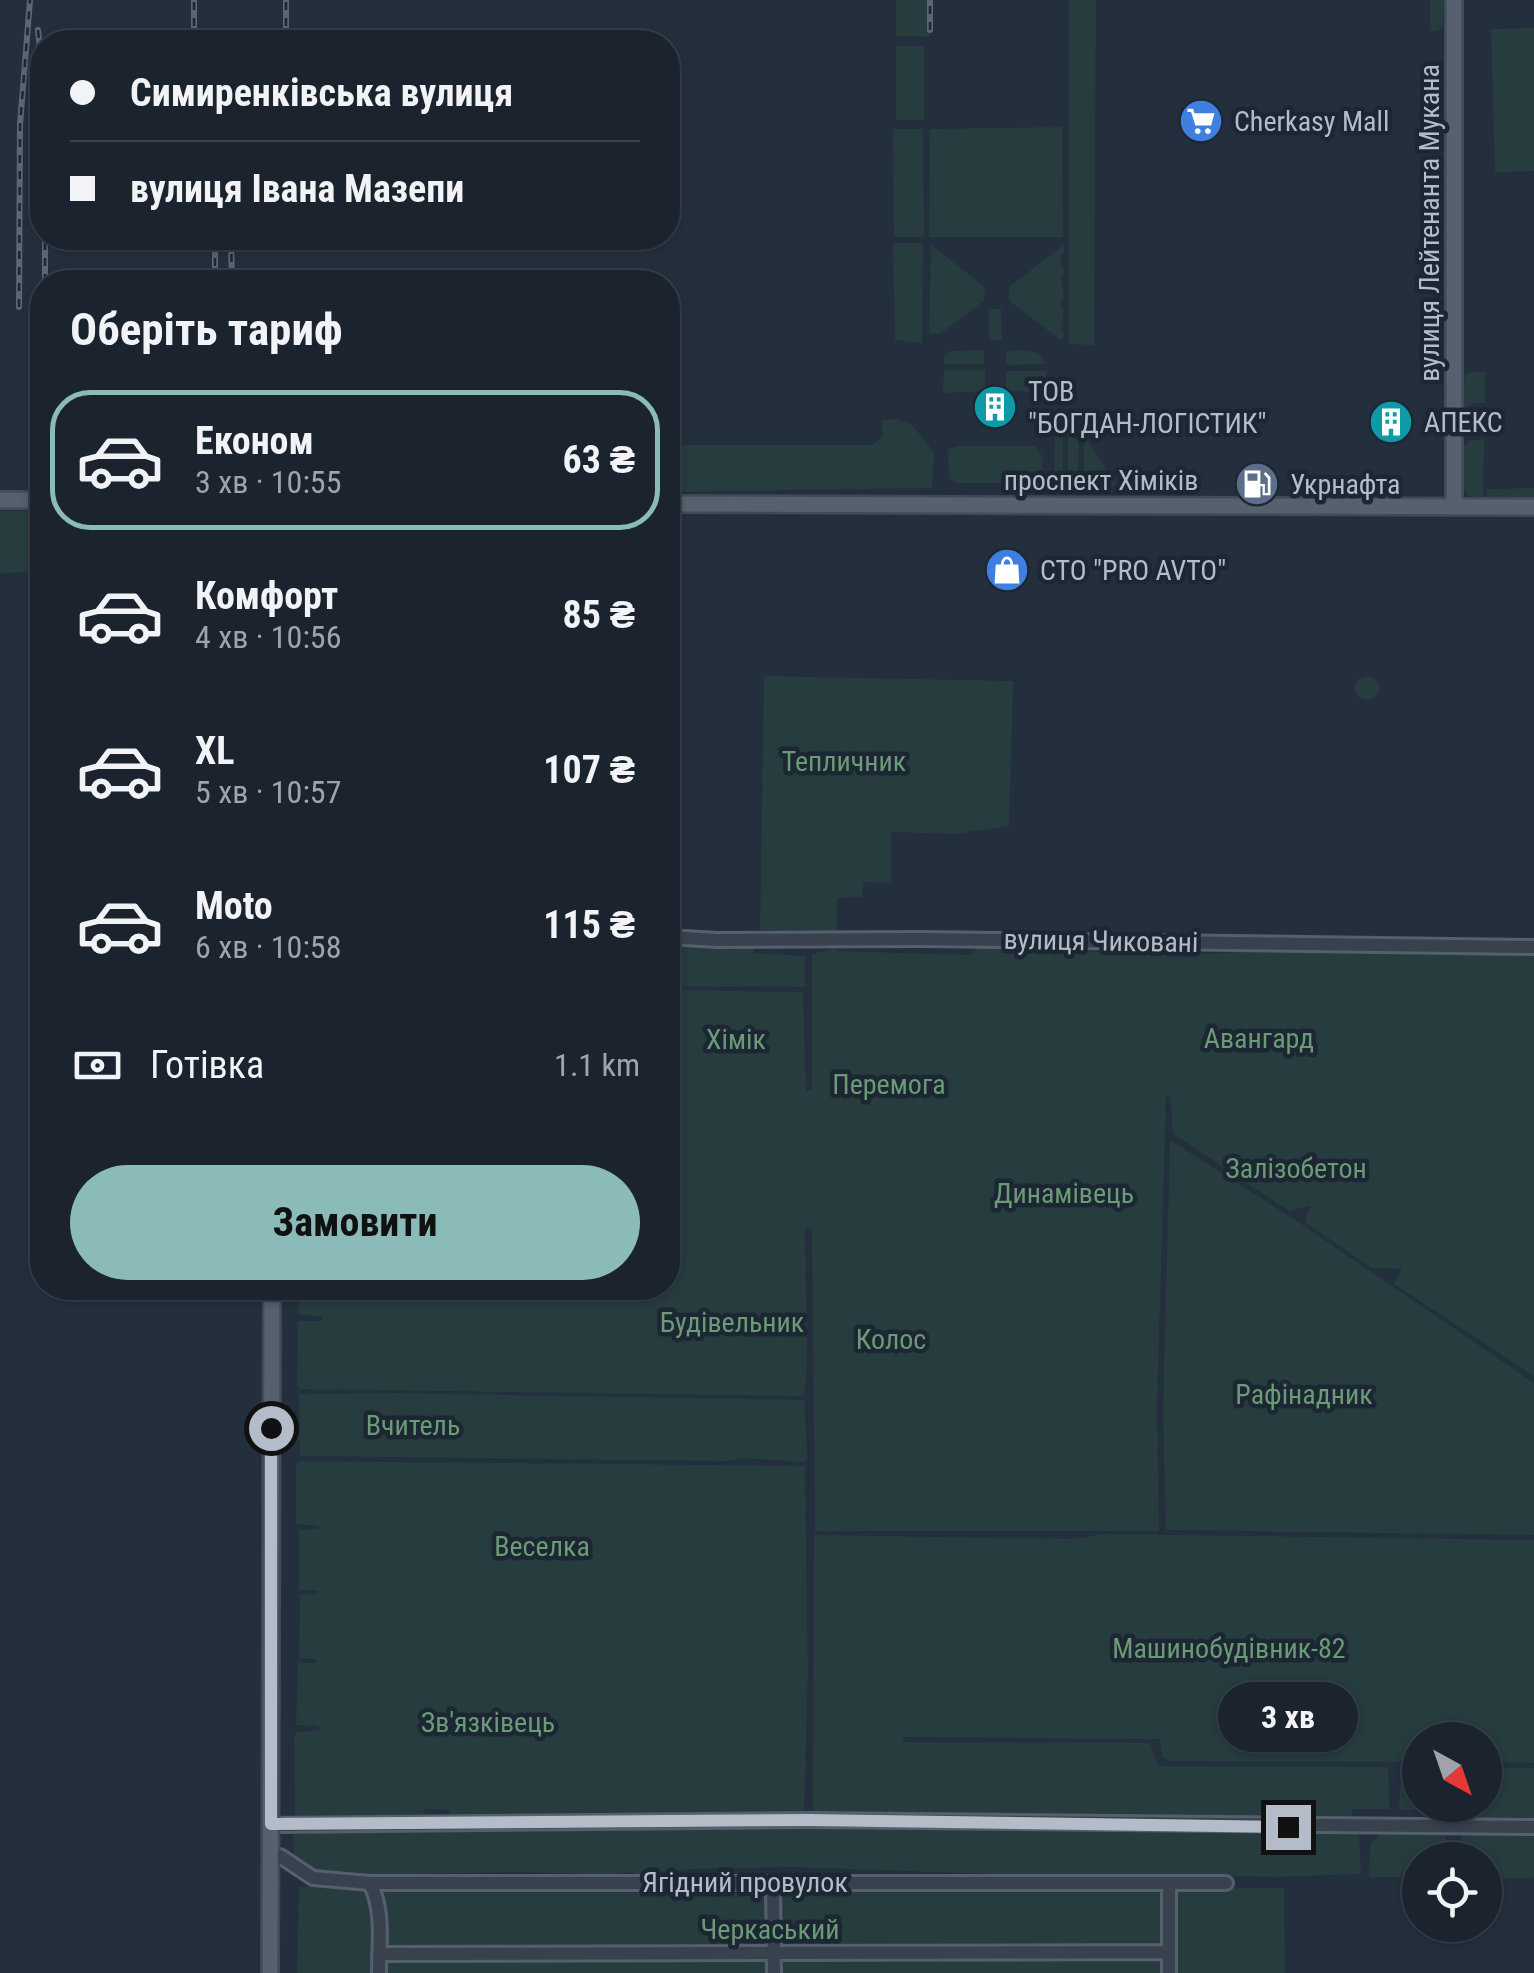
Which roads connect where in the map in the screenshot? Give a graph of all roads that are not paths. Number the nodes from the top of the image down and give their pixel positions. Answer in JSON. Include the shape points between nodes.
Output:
{"nodes":[{"id":1,"x":1454,"y":0,"type":"edge"},
{"id":2,"x":0,"y":500,"type":"edge"},
{"id":3,"x":30,"y":500,"type":"edge"},
{"id":4,"x":680,"y":504,"type":"edge"},
{"id":5,"x":1454,"y":506,"type":"junction"},
{"id":6,"x":1534,"y":507,"type":"edge"},
{"id":7,"x":680,"y":938,"type":"edge"},
{"id":8,"x":1534,"y":947,"type":"edge"},
{"id":9,"x":272,"y":1300,"type":"edge"},
{"id":10,"x":271,"y":1824,"type":"junction"},
{"id":11,"x":1534,"y":1827,"type":"edge"},
{"id":12,"x":270,"y":1857,"type":"junction"},
{"id":13,"x":773,"y":1882,"type":"junction"},
{"id":14,"x":1169,"y":1883,"type":"junction"},
{"id":15,"x":1226,"y":1883,"type":"dead end"},
{"id":16,"x":370,"y":1884,"type":"junction"},
{"id":17,"x":1169,"y":1952,"type":"junction"},
{"id":18,"x":379,"y":1954,"type":"junction"},
{"id":19,"x":774,"y":1954,"type":"junction"},
{"id":20,"x":270,"y":1973,"type":"edge"},
{"id":21,"x":379,"y":1973,"type":"edge"},
{"id":22,"x":774,"y":1973,"type":"edge"},
{"id":23,"x":1169,"y":1973,"type":"edge"}],
"edges":[{"from":1,"to":5,"type":"main road","name":"вулиця Лейтенанта Мукана"},
{"from":2,"to":3,"type":"main road"},
{"from":4,"to":5,"type":"main road","name":"проспект Хіміків"},
{"from":5,"to":6,"type":"main road","name":"проспект Хіміків"},
{"from":7,"to":8,"type":"street","name":"вулиця Чиковані"},
{"from":9,"to":10,"type":"main road"},
{"from":10,"to":11,"type":"street","via":[[810,1820]]},
{"from":10,"to":12,"type":"main road"},
{"from":12,"to":16,"type":"street","name":"Ягідний провулок","via":[[280,1856],[313,1878]]},
{"from":12,"to":20,"type":"main road"},
{"from":13,"to":14,"type":"street","name":"Ягідний провулок"},
{"from":13,"to":16,"type":"street","name":"Ягідний провулок"},
{"from":13,"to":19,"type":"street"},
{"from":14,"to":15,"type":"street","name":"Ягідний провулок"},
{"from":14,"to":17,"type":"street"},
{"from":16,"to":18,"type":"street","via":[[377,1896]]},
{"from":17,"to":19,"type":"street"},
{"from":17,"to":23,"type":"street"},
{"from":18,"to":19,"type":"street"},
{"from":18,"to":21,"type":"street"},
{"from":19,"to":22,"type":"street"}]}
